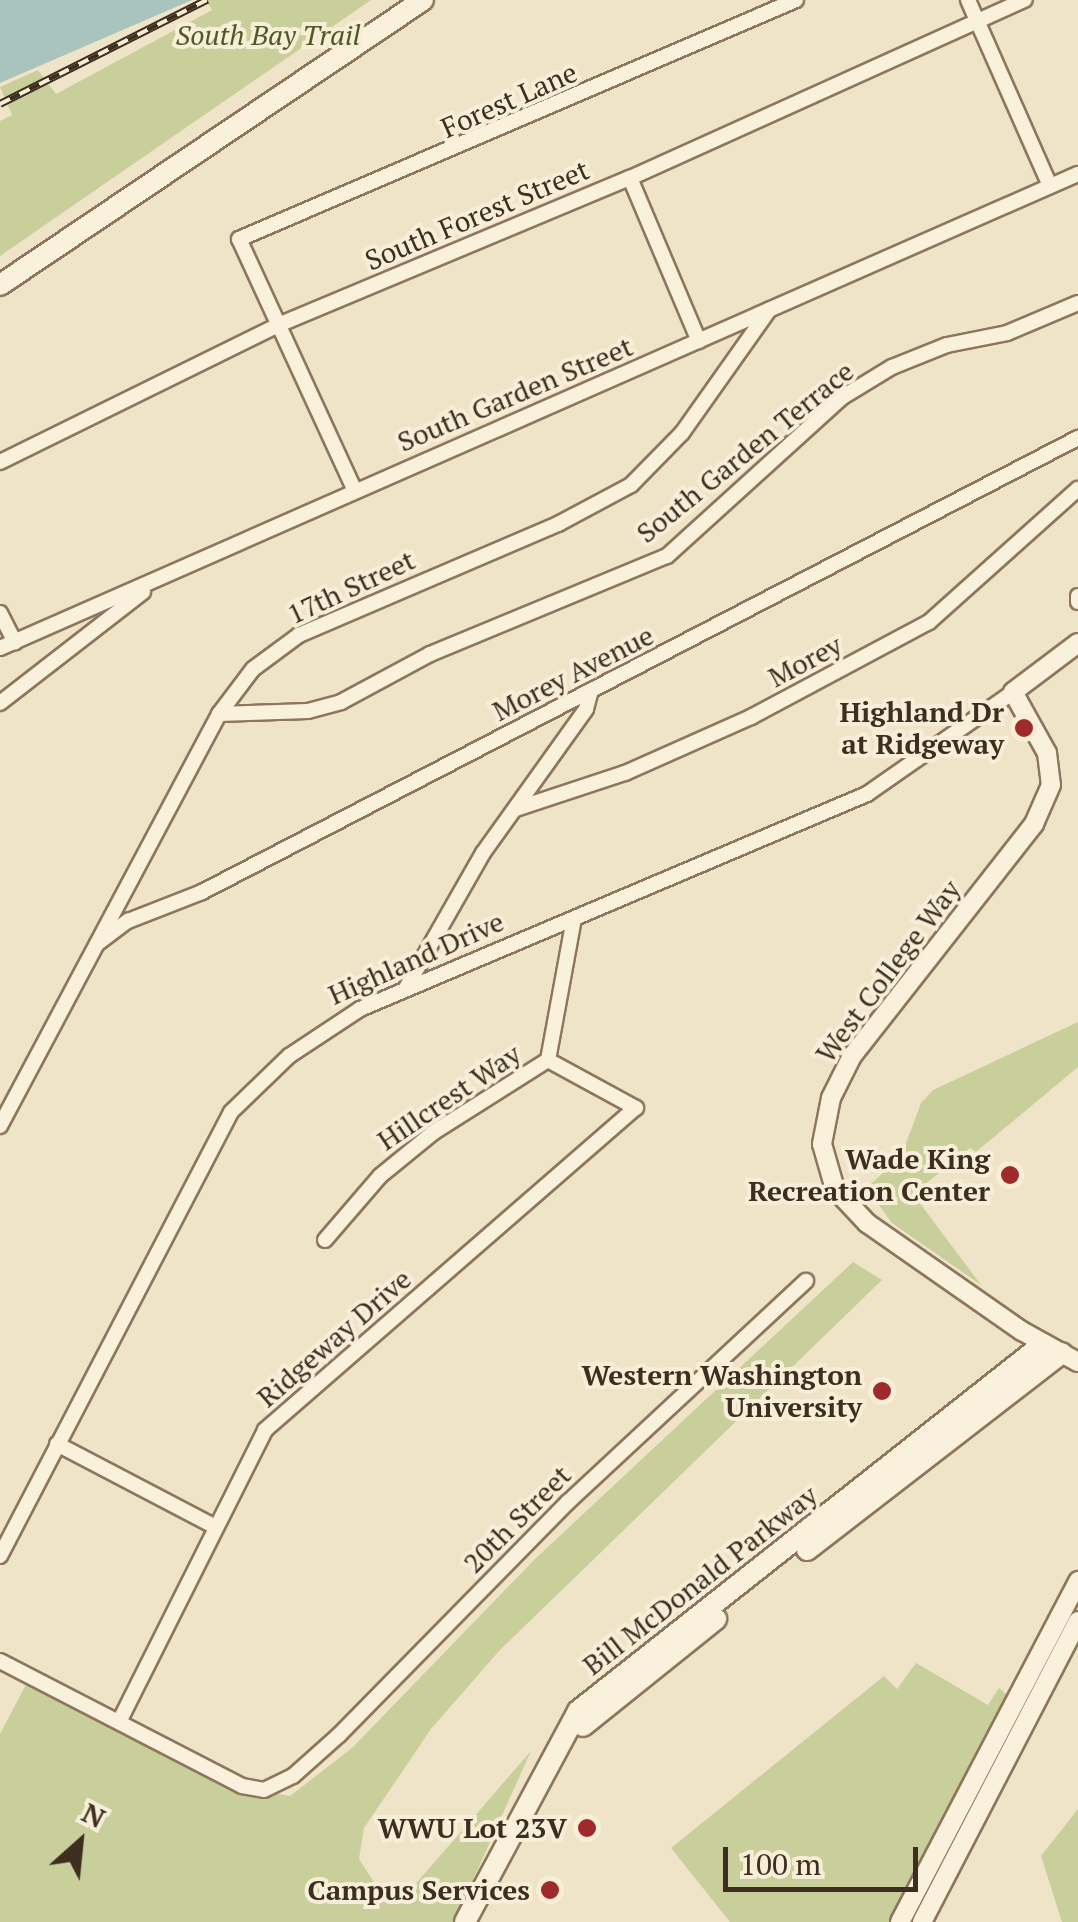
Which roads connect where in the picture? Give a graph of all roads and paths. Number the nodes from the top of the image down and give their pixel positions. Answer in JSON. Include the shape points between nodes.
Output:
{"nodes":[{"id":1,"x":423,"y":0,"type":"edge"},
{"id":2,"x":796,"y":0,"type":"edge"},
{"id":3,"x":968,"y":0,"type":"edge"},
{"id":4,"x":1025,"y":0,"type":"edge"},
{"id":5,"x":977,"y":21,"type":"junction"},
{"id":6,"x":1078,"y":174,"type":"edge"},
{"id":7,"x":630,"y":178,"type":"junction"},
{"id":8,"x":1050,"y":186,"type":"junction"},
{"id":9,"x":0,"y":285,"type":"edge"},
{"id":10,"x":1078,"y":302,"type":"edge"},
{"id":11,"x":773,"y":305,"type":"junction"},
{"id":12,"x":278,"y":325,"type":"junction"},
{"id":13,"x":699,"y":342,"type":"junction"},
{"id":14,"x":1078,"y":438,"type":"edge"},
{"id":15,"x":0,"y":462,"type":"edge"},
{"id":16,"x":1078,"y":489,"type":"edge"},
{"id":17,"x":355,"y":490,"type":"junction"},
{"id":18,"x":163,"y":576,"type":"junction"},
{"id":19,"x":0,"y":613,"type":"edge"},
{"id":20,"x":1078,"y":643,"type":"edge"},
{"id":21,"x":7,"y":645,"type":"edge"},
{"id":22,"x":1013,"y":692,"type":"junction"},
{"id":23,"x":590,"y":694,"type":"junction"},
{"id":24,"x":0,"y":704,"type":"edge"},
{"id":25,"x":219,"y":714,"type":"junction"},
{"id":26,"x":516,"y":809,"type":"junction"},
{"id":27,"x":574,"y":919,"type":"junction"},
{"id":28,"x":91,"y":949,"type":"junction"},
{"id":29,"x":406,"y":988,"type":"junction"},
{"id":30,"x":548,"y":1060,"type":"junction"},
{"id":31,"x":0,"y":1126,"type":"edge"},
{"id":32,"x":326,"y":1240,"type":"dead end"},
{"id":33,"x":806,"y":1281,"type":"dead end"},
{"id":34,"x":1061,"y":1353,"type":"edge"},
{"id":35,"x":57,"y":1444,"type":"junction"},
{"id":36,"x":216,"y":1527,"type":"junction"},
{"id":37,"x":0,"y":1556,"type":"edge"},
{"id":38,"x":1078,"y":1581,"type":"edge"},
{"id":39,"x":1078,"y":1621,"type":"edge"},
{"id":40,"x":0,"y":1661,"type":"edge"},
{"id":41,"x":119,"y":1722,"type":"junction"},
{"id":42,"x":464,"y":1922,"type":"edge"},
{"id":43,"x":480,"y":1922,"type":"edge"},
{"id":44,"x":900,"y":1922,"type":"edge"},
{"id":45,"x":922,"y":1922,"type":"edge"}],
"edges":[{"from":1,"to":9,"type":"main road"},
{"from":2,"to":12,"type":"street","name":"Forest Lane","via":[[239,239]]},
{"from":3,"to":5,"type":"street"},
{"from":4,"to":5,"type":"street","name":"South Forest Street"},
{"from":5,"to":7,"type":"street","name":"South Forest Street"},
{"from":5,"to":8,"type":"street"},
{"from":6,"to":8,"type":"street","name":"South Garden Street"},
{"from":7,"to":12,"type":"street","name":"South Forest Street"},
{"from":7,"to":13,"type":"street"},
{"from":8,"to":11,"type":"street","name":"South Garden Street"},
{"from":10,"to":25,"type":"street","name":"South Garden Terrace","via":[[1006,334],[947,345],[892,367],[842,398],[666,556],[430,654],[341,702],[308,711]]},
{"from":11,"to":13,"type":"street","name":"South Garden Street"},
{"from":11,"to":25,"type":"street","name":"17th Street","via":[[682,433],[631,485],[558,524],[300,635],[253,670]]},
{"from":12,"to":15,"type":"street","name":"South Forest Street"},
{"from":12,"to":17,"type":"street"},
{"from":13,"to":17,"type":"street","name":"South Garden Street"},
{"from":14,"to":23,"type":"street","name":"Morey Avenue"},
{"from":16,"to":26,"type":"street","name":"Morey","via":[[913,631],[736,724]]},
{"from":17,"to":18,"type":"street","name":"South Garden Street"},
{"from":18,"to":21,"type":"street","name":"South Garden Street"},
{"from":18,"to":24,"type":"street"},
{"from":19,"to":21,"type":"street"},
{"from":20,"to":22,"type":"street","name":"Highland Drive"},
{"from":22,"to":27,"type":"street","name":"Highland Drive","via":[[868,794]]},
{"from":22,"to":34,"type":"street","name":"West College Way","via":[[1047,753],[1051,785],[1040,811],[852,1056],[831,1098],[822,1144],[829,1174],[855,1213]]},
{"from":23,"to":26,"type":"street"},
{"from":23,"to":28,"type":"street","name":"Morey Avenue","via":[[202,892],[128,921]]},
{"from":25,"to":28,"type":"street","name":"17th Street"},
{"from":26,"to":29,"type":"street","via":[[483,853]]},
{"from":27,"to":29,"type":"street","name":"Highland Drive"},
{"from":27,"to":30,"type":"street","name":"Hillcrest Way"},
{"from":28,"to":31,"type":"street","name":"17th Street"},
{"from":29,"to":35,"type":"street","name":"Highland Drive","via":[[326,1030],[231,1112]]},
{"from":30,"to":32,"type":"street","name":"Hillcrest Way","via":[[434,1132],[380,1176]]},
{"from":30,"to":36,"type":"street","name":"Ridgeway Drive","via":[[636,1108],[265,1430]]},
{"from":33,"to":41,"type":"street","name":"20th Street","via":[[568,1502],[293,1776],[264,1790],[242,1786]]},
{"from":34,"to":42,"type":"main road","name":"Bill McDonald Parkway","via":[[578,1711]]},
{"from":34,"to":43,"type":"main road","name":"Bill McDonald Parkway","via":[[595,1713],[566,1750]]},
{"from":35,"to":36,"type":"street"},
{"from":35,"to":37,"type":"street","name":"Highland Drive"},
{"from":36,"to":41,"type":"street","name":"Ridgeway Drive"},
{"from":38,"to":44,"type":"street"},
{"from":39,"to":45,"type":"street"},
{"from":40,"to":41,"type":"street"}]}
